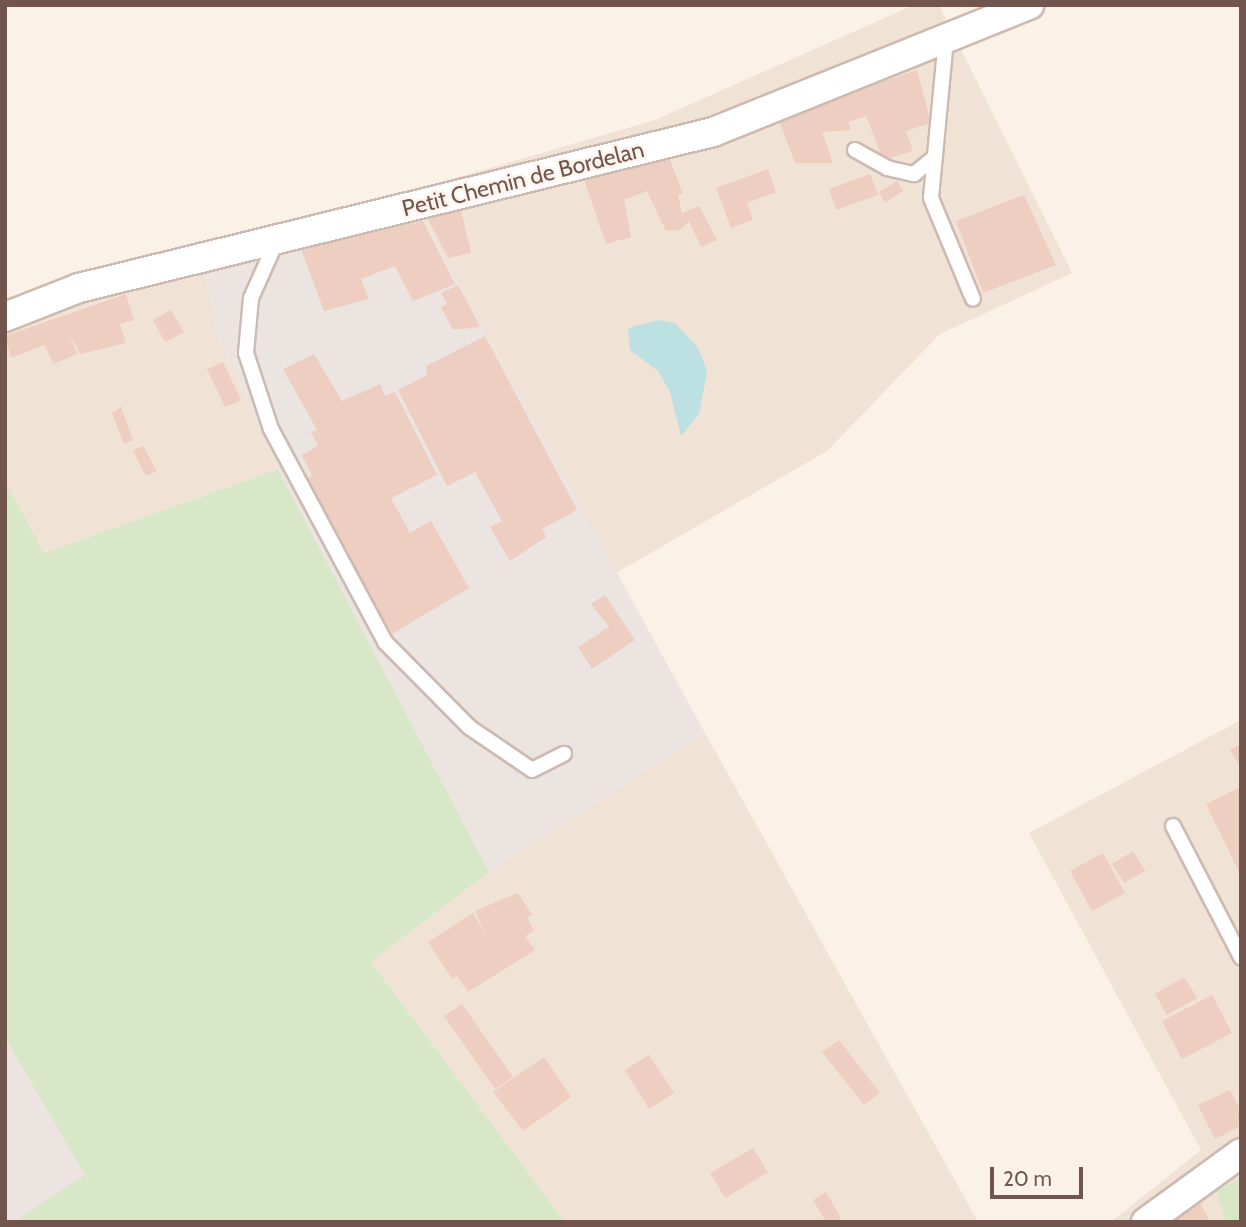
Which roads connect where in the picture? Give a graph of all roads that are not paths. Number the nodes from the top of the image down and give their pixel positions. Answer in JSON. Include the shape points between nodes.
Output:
{"nodes":[{"id":1,"x":1029,"y":5,"type":"edge"},
{"id":2,"x":946,"y":39,"type":"junction"},
{"id":3,"x":855,"y":150,"type":"dead end"},
{"id":4,"x":934,"y":158,"type":"junction"},
{"id":5,"x":277,"y":239,"type":"junction"},
{"id":6,"x":974,"y":299,"type":"dead end"},
{"id":7,"x":5,"y":317,"type":"edge"},
{"id":8,"x":564,"y":754,"type":"dead end"},
{"id":9,"x":1173,"y":826,"type":"dead end"},
{"id":10,"x":1241,"y":957,"type":"edge"},
{"id":11,"x":1241,"y":1153,"type":"edge"},
{"id":12,"x":1146,"y":1222,"type":"edge"}],
"edges":[{"from":1,"to":2,"type":"street","name":"Petit Chemin de Bordelan"},
{"from":2,"to":4,"type":"lane"},
{"from":2,"to":5,"type":"street","name":"Petit Chemin de Bordelan","via":[[713,132]]},
{"from":3,"to":4,"type":"lane","via":[[887,168],[914,174]]},
{"from":4,"to":6,"type":"lane","via":[[931,198]]},
{"from":5,"to":7,"type":"street","name":"Petit Chemin de Bordelan","via":[[79,288]]},
{"from":5,"to":8,"type":"lane","via":[[251,298],[246,353],[271,429],[385,642],[469,727],[532,770]]},
{"from":9,"to":10,"type":"lane"},
{"from":11,"to":12,"type":"street"}]}
